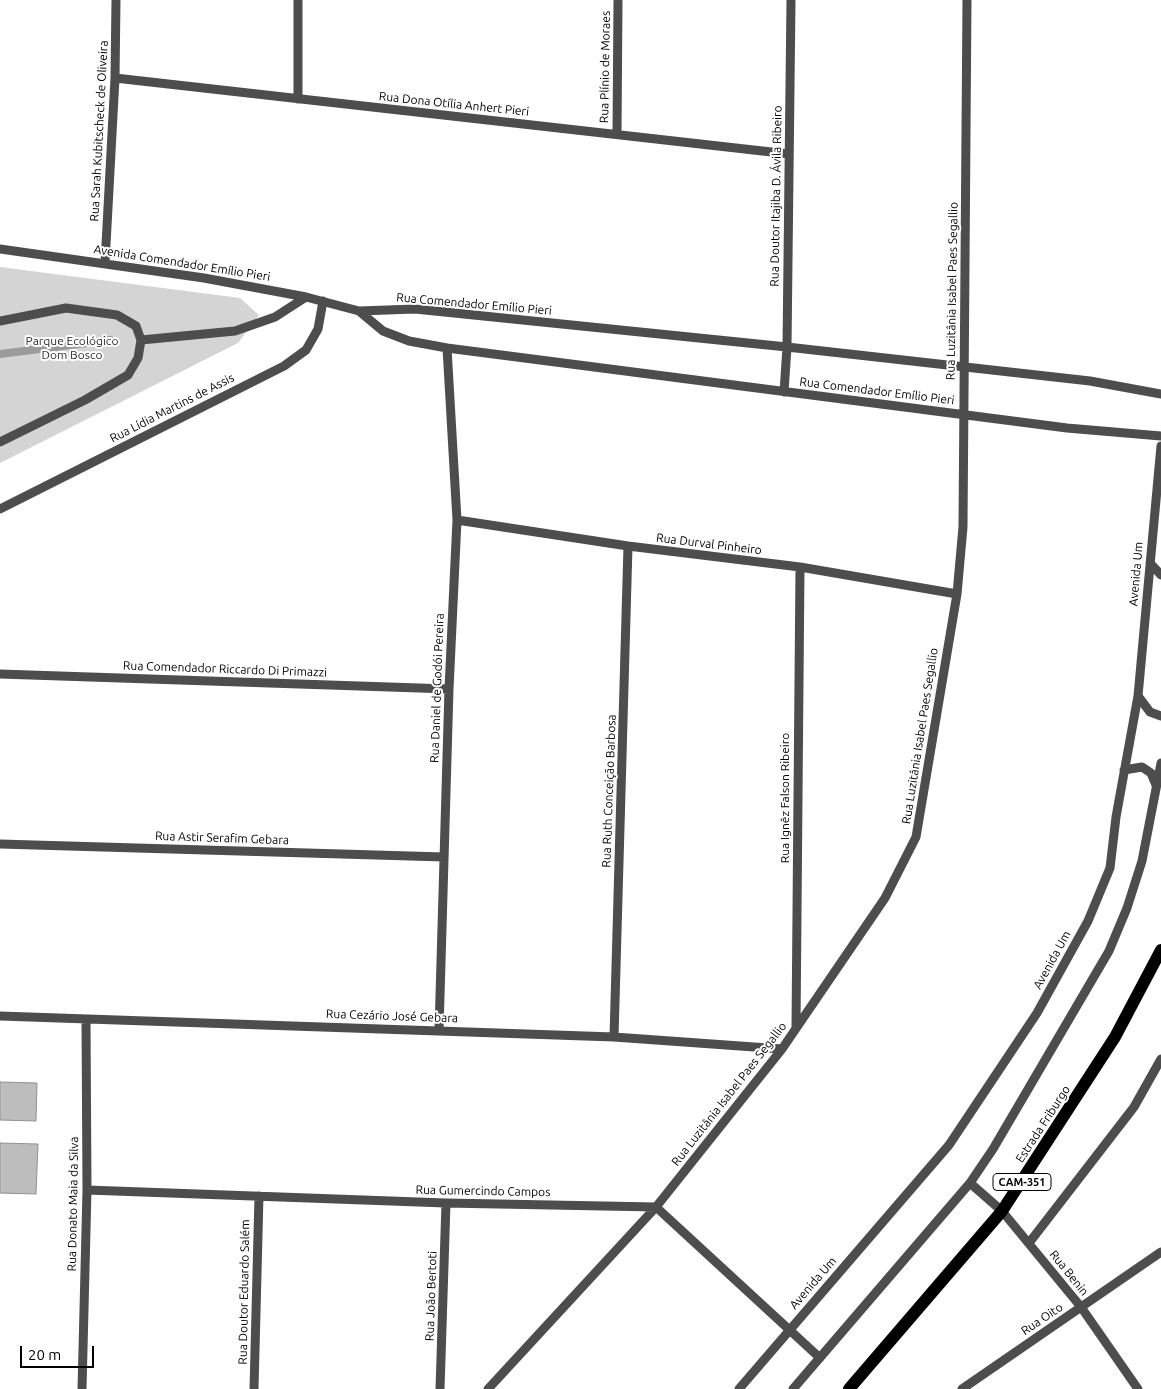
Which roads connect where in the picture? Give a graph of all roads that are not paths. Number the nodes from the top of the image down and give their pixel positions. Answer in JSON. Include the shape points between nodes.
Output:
{"nodes":[{"id":1,"x":116,"y":0,"type":"edge"},
{"id":2,"x":298,"y":0,"type":"edge"},
{"id":3,"x":618,"y":0,"type":"edge"},
{"id":4,"x":791,"y":0,"type":"edge"},
{"id":5,"x":967,"y":0,"type":"edge"},
{"id":6,"x":115,"y":78,"type":"junction"},
{"id":7,"x":298,"y":99,"type":"junction"},
{"id":8,"x":617,"y":134,"type":"junction"},
{"id":9,"x":789,"y":154,"type":"junction"},
{"id":10,"x":0,"y":248,"type":"edge"},
{"id":11,"x":105,"y":263,"type":"junction"},
{"id":12,"x":306,"y":296,"type":"junction"},
{"id":13,"x":323,"y":301,"type":"junction"},
{"id":14,"x":359,"y":311,"type":"junction"},
{"id":15,"x":0,"y":321,"type":"edge"},
{"id":16,"x":141,"y":340,"type":"junction"},
{"id":17,"x":787,"y":347,"type":"junction"},
{"id":18,"x":447,"y":348,"type":"junction"},
{"id":19,"x":964,"y":366,"type":"junction"},
{"id":20,"x":784,"y":392,"type":"junction"},
{"id":21,"x":1161,"y":394,"type":"edge"},
{"id":22,"x":963,"y":415,"type":"junction"},
{"id":23,"x":1161,"y":436,"type":"edge"},
{"id":24,"x":0,"y":442,"type":"edge"},
{"id":25,"x":1161,"y":446,"type":"edge"},
{"id":26,"x":0,"y":508,"type":"edge"},
{"id":27,"x":458,"y":520,"type":"junction"},
{"id":28,"x":628,"y":546,"type":"junction"},
{"id":29,"x":1150,"y":563,"type":"junction"},
{"id":30,"x":800,"y":568,"type":"junction"},
{"id":31,"x":1161,"y":574,"type":"edge"},
{"id":32,"x":957,"y":594,"type":"junction"},
{"id":33,"x":0,"y":674,"type":"edge"},
{"id":34,"x":449,"y":689,"type":"junction"},
{"id":35,"x":1138,"y":696,"type":"junction"},
{"id":36,"x":1161,"y":716,"type":"edge"},
{"id":37,"x":1161,"y":763,"type":"edge"},
{"id":38,"x":1124,"y":770,"type":"junction"},
{"id":39,"x":1156,"y":786,"type":"junction"},
{"id":40,"x":0,"y":844,"type":"edge"},
{"id":41,"x":444,"y":857,"type":"junction"},
{"id":42,"x":1161,"y":950,"type":"edge"},
{"id":43,"x":0,"y":1016,"type":"edge"},
{"id":44,"x":86,"y":1018,"type":"junction"},
{"id":45,"x":796,"y":1028,"type":"junction"},
{"id":46,"x":439,"y":1030,"type":"junction"},
{"id":47,"x":614,"y":1036,"type":"junction"},
{"id":48,"x":782,"y":1049,"type":"junction"},
{"id":49,"x":1161,"y":1059,"type":"edge"},
{"id":50,"x":970,"y":1184,"type":"junction"},
{"id":51,"x":87,"y":1190,"type":"junction"},
{"id":52,"x":259,"y":1196,"type":"junction"},
{"id":53,"x":446,"y":1203,"type":"junction"},
{"id":54,"x":656,"y":1207,"type":"junction"},
{"id":55,"x":1002,"y":1211,"type":"junction"},
{"id":56,"x":1029,"y":1243,"type":"junction"},
{"id":57,"x":1161,"y":1252,"type":"edge"},
{"id":58,"x":1081,"y":1308,"type":"junction"},
{"id":59,"x":790,"y":1330,"type":"junction"},
{"id":60,"x":820,"y":1358,"type":"junction"},
{"id":61,"x":82,"y":1389,"type":"edge"},
{"id":62,"x":254,"y":1389,"type":"edge"},
{"id":63,"x":440,"y":1389,"type":"edge"},
{"id":64,"x":488,"y":1389,"type":"edge"},
{"id":65,"x":739,"y":1389,"type":"edge"},
{"id":66,"x":793,"y":1389,"type":"edge"},
{"id":67,"x":849,"y":1389,"type":"edge"},
{"id":68,"x":962,"y":1389,"type":"edge"},
{"id":69,"x":1138,"y":1389,"type":"edge"}],
"edges":[{"from":1,"to":6,"type":"street","name":"Rua Sarah Kubitscheck de Oliveira"},
{"from":2,"to":7,"type":"street"},
{"from":3,"to":8,"type":"street","name":"Rua Plínio de Moraes"},
{"from":4,"to":9,"type":"street","name":"Rua Doutor Itajiba D. Ávila Ribeiro"},
{"from":5,"to":19,"type":"street","name":"Rua Luzitânia Isabel Paes Segallio"},
{"from":6,"to":7,"type":"street","name":"Rua Dona Otília Anhert Pieri"},
{"from":6,"to":11,"type":"street","name":"Rua Sarah Kubitscheck de Oliveira"},
{"from":7,"to":8,"type":"street","name":"Rua Dona Otília Anhert Pieri"},
{"from":8,"to":9,"type":"street","name":"Rua Dona Otília Anhert Pieri"},
{"from":9,"to":17,"type":"street","name":"Rua Doutor Itajiba D. Ávila Ribeiro"},
{"from":10,"to":11,"type":"street","name":"Avenida Comendador Emílio Pieri"},
{"from":11,"to":12,"type":"street","name":"Avenida Comendador Emílio Pieri"},
{"from":12,"to":13,"type":"street","name":"Avenida Comendador Emílio Pieri"},
{"from":12,"to":16,"type":"street","via":[[275,317],[235,331]]},
{"from":13,"to":14,"type":"street","name":"Avenida Comendador Emílio Pieri"},
{"from":13,"to":26,"type":"street","name":"Rua Lídia Martins de Assis","via":[[318,329],[306,350],[284,366]]},
{"from":14,"to":17,"type":"street","name":"Rua Comendador Emílio Pieri","via":[[415,309]]},
{"from":14,"to":18,"type":"street","name":"Rua Comendador Emílio Pieri","via":[[383,331],[409,341]]},
{"from":15,"to":16,"type":"street","via":[[66,308],[117,314],[136,326]]},
{"from":16,"to":24,"type":"street","via":[[138,358],[128,375]]},
{"from":17,"to":19,"type":"street","name":"Rua Comendador Emílio Pieri"},
{"from":17,"to":20,"type":"street","name":"Rua Doutor Itajiba D. Ávila Ribeiro"},
{"from":18,"to":20,"type":"street","name":"Rua Comendador Emílio Pieri"},
{"from":18,"to":27,"type":"street","name":"Rua Daniel de Godói Pereira"},
{"from":19,"to":21,"type":"street","name":"Rua Comendador Emílio Pieri","via":[[1090,381]]},
{"from":19,"to":22,"type":"street","name":"Rua Luzitânia Isabel Paes Segallio"},
{"from":20,"to":22,"type":"street","name":"Rua Comendador Emílio Pieri"},
{"from":22,"to":23,"type":"street","name":"Rua Comendador Emílio Pieri"},
{"from":22,"to":32,"type":"street","name":"Rua Luzitânia Isabel Paes Segallio","via":[[963,526]]},
{"from":25,"to":29,"type":"street","name":"Avenida Um"},
{"from":27,"to":28,"type":"street","name":"Rua Durval Pinheiro"},
{"from":27,"to":34,"type":"street","name":"Rua Daniel de Godói Pereira"},
{"from":28,"to":30,"type":"street","name":"Rua Durval Pinheiro"},
{"from":28,"to":47,"type":"street","name":"Rua Ruth Conceição Barbosa"},
{"from":29,"to":31,"type":"street"},
{"from":29,"to":35,"type":"street","name":"Avenida Um"},
{"from":30,"to":32,"type":"street","name":"Rua Durval Pinheiro"},
{"from":30,"to":45,"type":"street","name":"Rua Ignêz Falson Ribeiro"},
{"from":32,"to":45,"type":"street","name":"Rua Luzitânia Isabel Paes Segallio","via":[[916,837],[885,898]]},
{"from":33,"to":34,"type":"street","name":"Rua Comendador Riccardo Di Primazzi"},
{"from":34,"to":41,"type":"street","name":"Rua Daniel de Godói Pereira"},
{"from":35,"to":36,"type":"street","via":[[1150,712]]},
{"from":35,"to":38,"type":"street","name":"Avenida Um"},
{"from":37,"to":39,"type":"street"},
{"from":38,"to":39,"type":"street","via":[[1142,767],[1151,773]]},
{"from":38,"to":59,"type":"street","name":"Avenida Um","via":[[1110,868],[1088,921],[1037,1013],[949,1145]]},
{"from":39,"to":50,"type":"street","via":[[1142,861],[1109,951]]},
{"from":40,"to":41,"type":"street","name":"Rua Astir Serafim Gebara"},
{"from":41,"to":46,"type":"street","name":"Rua Daniel de Godói Pereira"},
{"from":42,"to":55,"type":"main road","name":"Estrada Friburgo","number":"CAM-351","via":[[1115,1037]]},
{"from":43,"to":44,"type":"street","name":"Rua Cezário José Gebara"},
{"from":44,"to":46,"type":"street","name":"Rua Cezário José Gebara"},
{"from":44,"to":51,"type":"street","name":"Rua Donato Maia da Silva"},
{"from":45,"to":48,"type":"street","name":"Rua Luzitânia Isabel Paes Segallio"},
{"from":46,"to":47,"type":"street","name":"Rua Cezário José Gebara"},
{"from":47,"to":48,"type":"street","name":"Rua Cezário José Gebara"},
{"from":48,"to":54,"type":"street","name":"Rua Luzitânia Isabel Paes Segallio"},
{"from":49,"to":56,"type":"street","via":[[1134,1107]]},
{"from":50,"to":55,"type":"street","name":"Rua Benin"},
{"from":50,"to":60,"type":"street"},
{"from":51,"to":52,"type":"street","name":"Rua Gumercindo Campos"},
{"from":51,"to":61,"type":"street","name":"Rua Donato Maia da Silva"},
{"from":52,"to":53,"type":"street","name":"Rua Gumercindo Campos"},
{"from":52,"to":62,"type":"street","name":"Rua Doutor Eduardo Salém"},
{"from":53,"to":54,"type":"street","name":"Rua Gumercindo Campos"},
{"from":53,"to":63,"type":"street","name":"Rua João Bertoti"},
{"from":54,"to":59,"type":"street"},
{"from":54,"to":64,"type":"street","name":"Rua Luzitânia Isabel Paes Segallio"},
{"from":55,"to":56,"type":"street","name":"Rua Benin"},
{"from":55,"to":67,"type":"main road","name":"Estrada Friburgo","number":"CAM-351"},
{"from":56,"to":58,"type":"street","name":"Rua Benin"},
{"from":57,"to":58,"type":"street","name":"Rua Oito"},
{"from":58,"to":68,"type":"street","name":"Rua Oito"},
{"from":58,"to":69,"type":"street","name":"Rua Benin"},
{"from":59,"to":60,"type":"street"},
{"from":59,"to":65,"type":"street","name":"Avenida Um"},
{"from":60,"to":66,"type":"street"}]}
